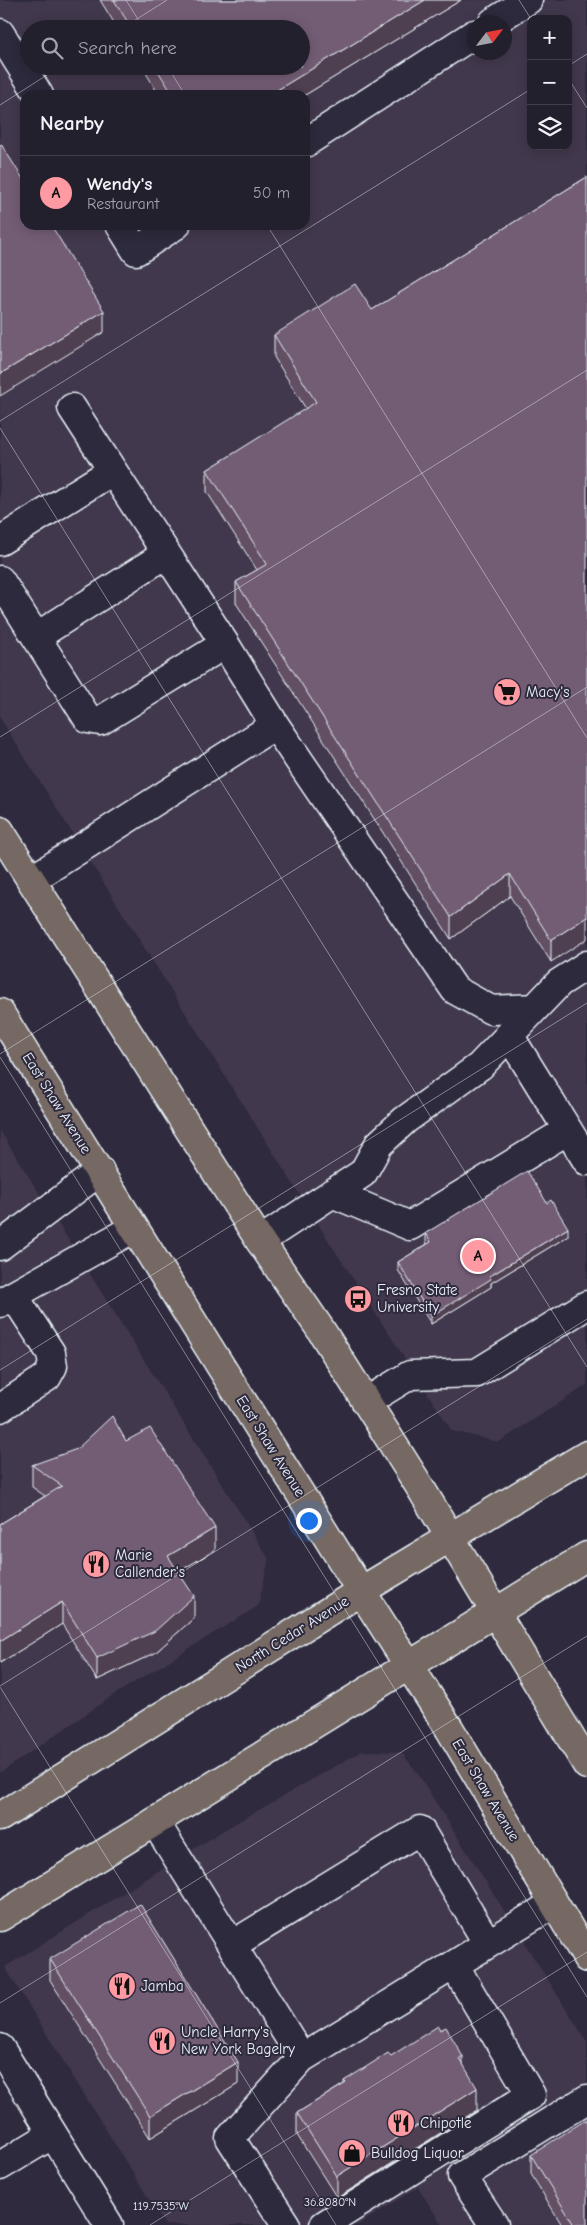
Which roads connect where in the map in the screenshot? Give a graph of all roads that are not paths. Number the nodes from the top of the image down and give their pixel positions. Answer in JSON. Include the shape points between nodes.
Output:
{"nodes":[{"id":1,"x":528,"y":0,"type":"edge"},
{"id":2,"x":504,"y":15,"type":"edge"},
{"id":3,"x":0,"y":33,"type":"edge"},
{"id":4,"x":467,"y":38,"type":"edge"},
{"id":5,"x":20,"y":65,"type":"edge"},
{"id":6,"x":26,"y":75,"type":"edge"},
{"id":7,"x":36,"y":90,"type":"edge"},
{"id":8,"x":310,"y":139,"type":"edge"},
{"id":9,"x":123,"y":230,"type":"edge"},
{"id":10,"x":168,"y":230,"type":"edge"},
{"id":11,"x":72,"y":408,"type":"dead end"},
{"id":12,"x":112,"y":471,"type":"junction"},
{"id":13,"x":0,"y":541,"type":"edge"},
{"id":14,"x":166,"y":554,"type":"junction"},
{"id":15,"x":0,"y":580,"type":"edge"},
{"id":16,"x":36,"y":637,"type":"junction"},
{"id":17,"x":225,"y":644,"type":"junction"},
{"id":18,"x":275,"y":725,"type":"junction"},
{"id":19,"x":0,"y":831,"type":"edge"},
{"id":20,"x":31,"y":880,"type":"junction"},
{"id":21,"x":587,"y":965,"type":"edge"},
{"id":22,"x":535,"y":1008,"type":"junction"},
{"id":23,"x":0,"y":1013,"type":"edge"},
{"id":24,"x":509,"y":1035,"type":"junction"},
{"id":25,"x":568,"y":1130,"type":"junction"},
{"id":26,"x":587,"y":1161,"type":"edge"},
{"id":27,"x":100,"y":1171,"type":"junction"},
{"id":28,"x":332,"y":1193,"type":"junction"},
{"id":29,"x":134,"y":1228,"type":"junction"},
{"id":30,"x":260,"y":1241,"type":"junction"},
{"id":31,"x":0,"y":1246,"type":"edge"},
{"id":32,"x":7,"y":1299,"type":"edge"},
{"id":33,"x":587,"y":1305,"type":"edge"},
{"id":34,"x":366,"y":1402,"type":"junction"},
{"id":35,"x":0,"y":1408,"type":"edge"},
{"id":36,"x":587,"y":1455,"type":"edge"},
{"id":37,"x":450,"y":1538,"type":"junction"},
{"id":38,"x":587,"y":1556,"type":"edge"},
{"id":39,"x":361,"y":1591,"type":"junction"},
{"id":40,"x":495,"y":1613,"type":"junction"},
{"id":41,"x":409,"y":1665,"type":"junction"},
{"id":42,"x":587,"y":1765,"type":"edge"},
{"id":43,"x":0,"y":1817,"type":"edge"},
{"id":44,"x":155,"y":1822,"type":"junction"},
{"id":45,"x":553,"y":1904,"type":"junction"},
{"id":46,"x":0,"y":1917,"type":"edge"},
{"id":47,"x":488,"y":1944,"type":"junction"},
{"id":48,"x":232,"y":1945,"type":"junction"},
{"id":49,"x":587,"y":1958,"type":"edge"},
{"id":50,"x":454,"y":1964,"type":"junction"},
{"id":51,"x":0,"y":2048,"type":"edge"},
{"id":52,"x":302,"y":2058,"type":"junction"},
{"id":53,"x":587,"y":2099,"type":"edge"},
{"id":54,"x":52,"y":2134,"type":"junction"},
{"id":55,"x":0,"y":2166,"type":"edge"},
{"id":56,"x":109,"y":2225,"type":"edge"},
{"id":57,"x":286,"y":2225,"type":"edge"},
{"id":58,"x":324,"y":2225,"type":"edge"},
{"id":59,"x":494,"y":2225,"type":"edge"}],
"edges":[{"from":1,"to":2,"type":"street"},
{"from":3,"to":5,"type":"street"},
{"from":4,"to":8,"type":"street"},
{"from":6,"to":7,"type":"street"},
{"from":9,"to":10,"type":"street","via":[[136,251]]},
{"from":11,"to":12,"type":"street"},
{"from":12,"to":13,"type":"street"},
{"from":12,"to":14,"type":"street"},
{"from":14,"to":16,"type":"street"},
{"from":14,"to":17,"type":"street"},
{"from":15,"to":16,"type":"street"},
{"from":16,"to":17,"type":"street","via":[[88,719],[100,722]]},
{"from":17,"to":18,"type":"street"},
{"from":18,"to":20,"type":"street"},
{"from":18,"to":22,"type":"street","via":[[455,990],[492,1010]]},
{"from":19,"to":20,"type":"main road"},
{"from":20,"to":30,"type":"main road"},
{"from":21,"to":22,"type":"street","via":[[559,982]]},
{"from":22,"to":24,"type":"street"},
{"from":23,"to":27,"type":"main road","name":"East Shaw Avenue"},
{"from":24,"to":25,"type":"street"},
{"from":24,"to":28,"type":"street","via":[[480,1066],[405,1120],[379,1144],[363,1173]]},
{"from":25,"to":26,"type":"street"},
{"from":25,"to":28,"type":"street","via":[[410,1226]]},
{"from":27,"to":29,"type":"main road","name":"East Shaw Avenue"},
{"from":27,"to":31,"type":"street"},
{"from":28,"to":30,"type":"street"},
{"from":29,"to":32,"type":"street"},
{"from":29,"to":39,"type":"main road","name":"East Shaw Avenue"},
{"from":30,"to":34,"type":"main road"},
{"from":32,"to":35,"type":"street","via":[[51,1353],[52,1366],[47,1378]]},
{"from":33,"to":34,"type":"street","via":[[477,1373],[410,1375]]},
{"from":34,"to":37,"type":"main road"},
{"from":36,"to":37,"type":"main road","name":"North Cedar Avenue"},
{"from":37,"to":39,"type":"main road","name":"North Cedar Avenue"},
{"from":37,"to":40,"type":"main road"},
{"from":38,"to":40,"type":"main road"},
{"from":39,"to":41,"type":"main road","name":"East Shaw Avenue"},
{"from":39,"to":43,"type":"main road","name":"North Cedar Avenue"},
{"from":40,"to":41,"type":"main road"},
{"from":40,"to":42,"type":"main road"},
{"from":41,"to":44,"type":"main road"},
{"from":41,"to":45,"type":"main road","name":"East Shaw Avenue"},
{"from":44,"to":46,"type":"main road"},
{"from":44,"to":48,"type":"street"},
{"from":45,"to":47,"type":"street"},
{"from":45,"to":49,"type":"main road","name":"East Shaw Avenue"},
{"from":47,"to":48,"type":"street","via":[[420,1830]]},
{"from":47,"to":50,"type":"street"},
{"from":48,"to":52,"type":"street"},
{"from":50,"to":52,"type":"street"},
{"from":50,"to":58,"type":"street","via":[[531,2095]]},
{"from":51,"to":54,"type":"street"},
{"from":52,"to":57,"type":"street","via":[[230,2138]]},
{"from":53,"to":59,"type":"street","via":[[462,2176]]},
{"from":54,"to":55,"type":"street"},
{"from":54,"to":56,"type":"street"}]}
